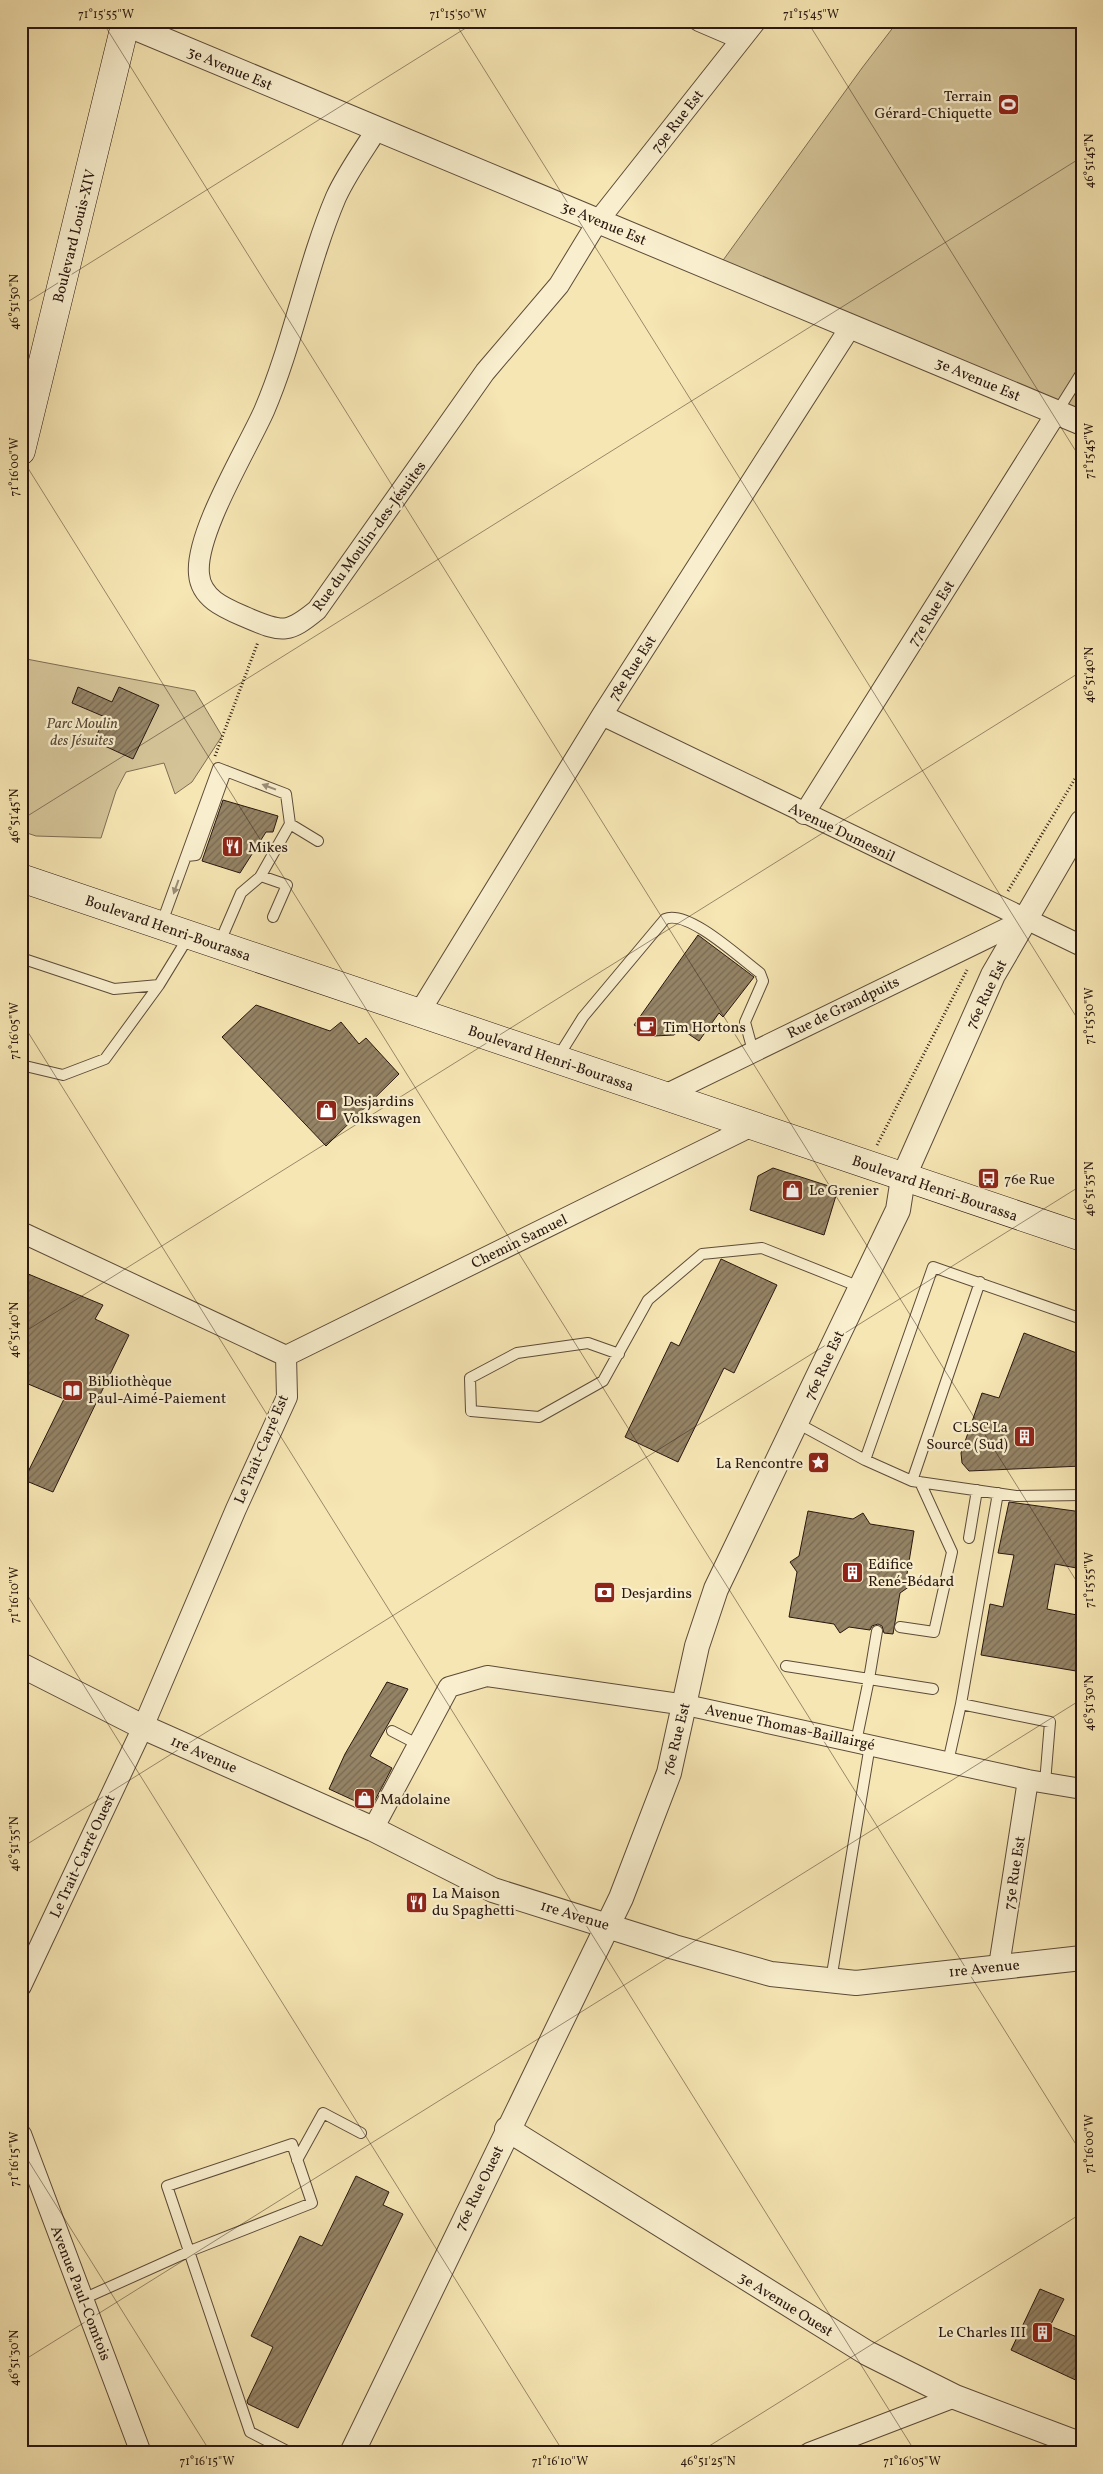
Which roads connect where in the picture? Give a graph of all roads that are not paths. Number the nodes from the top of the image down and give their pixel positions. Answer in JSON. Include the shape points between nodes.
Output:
{"nodes":[{"id":1,"x":699,"y":21,"type":"edge"},
{"id":2,"x":756,"y":21,"type":"edge"},
{"id":3,"x":126,"y":23,"type":"edge"},
{"id":4,"x":741,"y":39,"type":"junction"},
{"id":5,"x":377,"y":128,"type":"junction"},
{"id":6,"x":598,"y":221,"type":"junction"},
{"id":7,"x":851,"y":326,"type":"junction"},
{"id":8,"x":1082,"y":372,"type":"edge"},
{"id":9,"x":1058,"y":412,"type":"junction"},
{"id":10,"x":1082,"y":422,"type":"edge"},
{"id":11,"x":21,"y":451,"type":"edge"},
{"id":12,"x":602,"y":715,"type":"junction"},
{"id":13,"x":804,"y":814,"type":"junction"},
{"id":14,"x":1082,"y":822,"type":"edge"},
{"id":15,"x":290,"y":824,"type":"junction"},
{"id":16,"x":318,"y":841,"type":"dead end"},
{"id":17,"x":260,"y":877,"type":"junction"},
{"id":18,"x":23,"y":887,"type":"edge"},
{"id":19,"x":273,"y":917,"type":"dead end"},
{"id":20,"x":1024,"y":920,"type":"junction"},
{"id":21,"x":162,"y":925,"type":"junction"},
{"id":22,"x":190,"y":935,"type":"junction"},
{"id":23,"x":219,"y":945,"type":"junction"},
{"id":24,"x":1082,"y":946,"type":"edge"},
{"id":25,"x":21,"y":958,"type":"edge"},
{"id":26,"x":159,"y":985,"type":"junction"},
{"id":27,"x":418,"y":1013,"type":"junction"},
{"id":28,"x":753,"y":1050,"type":"junction"},
{"id":29,"x":557,"y":1060,"type":"junction"},
{"id":30,"x":21,"y":1066,"type":"edge"},
{"id":31,"x":663,"y":1096,"type":"junction"},
{"id":32,"x":752,"y":1126,"type":"junction"},
{"id":33,"x":903,"y":1178,"type":"junction"},
{"id":34,"x":21,"y":1232,"type":"edge"},
{"id":35,"x":1082,"y":1237,"type":"edge"},
{"id":36,"x":980,"y":1282,"type":"junction"},
{"id":37,"x":860,"y":1287,"type":"junction"},
{"id":38,"x":1082,"y":1319,"type":"edge"},
{"id":39,"x":619,"y":1354,"type":"junction"},
{"id":40,"x":286,"y":1356,"type":"junction"},
{"id":41,"x":797,"y":1423,"type":"junction"},
{"id":42,"x":865,"y":1460,"type":"junction"},
{"id":43,"x":916,"y":1481,"type":"junction"},
{"id":44,"x":977,"y":1490,"type":"junction"},
{"id":45,"x":998,"y":1493,"type":"junction"},
{"id":46,"x":1082,"y":1495,"type":"edge"},
{"id":47,"x":969,"y":1538,"type":"dead end"},
{"id":48,"x":900,"y":1627,"type":"dead end"},
{"id":49,"x":877,"y":1631,"type":"dead end"},
{"id":50,"x":21,"y":1665,"type":"edge"},
{"id":51,"x":786,"y":1666,"type":"dead end"},
{"id":52,"x":869,"y":1679,"type":"junction"},
{"id":53,"x":933,"y":1689,"type":"dead end"},
{"id":54,"x":961,"y":1704,"type":"junction"},
{"id":55,"x":686,"y":1705,"type":"junction"},
{"id":56,"x":143,"y":1727,"type":"junction"},
{"id":57,"x":392,"y":1731,"type":"dead end"},
{"id":58,"x":863,"y":1744,"type":"junction"},
{"id":59,"x":418,"y":1745,"type":"junction"},
{"id":60,"x":948,"y":1762,"type":"junction"},
{"id":61,"x":1036,"y":1781,"type":"junction"},
{"id":62,"x":1082,"y":1789,"type":"edge"},
{"id":63,"x":373,"y":1829,"type":"junction"},
{"id":64,"x":608,"y":1924,"type":"junction"},
{"id":65,"x":1082,"y":1958,"type":"edge"},
{"id":66,"x":999,"y":1966,"type":"junction"},
{"id":67,"x":830,"y":1980,"type":"junction"},
{"id":68,"x":21,"y":1986,"type":"edge"},
{"id":69,"x":507,"y":2130,"type":"junction"},
{"id":70,"x":361,"y":2133,"type":"dead end"},
{"id":71,"x":21,"y":2134,"type":"edge"},
{"id":72,"x":297,"y":2160,"type":"junction"},
{"id":73,"x":190,"y":2251,"type":"junction"},
{"id":74,"x":83,"y":2298,"type":"junction"},
{"id":75,"x":955,"y":2397,"type":"junction"},
{"id":76,"x":1082,"y":2445,"type":"edge"},
{"id":77,"x":141,"y":2453,"type":"edge"},
{"id":78,"x":291,"y":2453,"type":"edge"},
{"id":79,"x":352,"y":2453,"type":"edge"},
{"id":80,"x":809,"y":2453,"type":"edge"}],
"edges":[{"from":1,"to":4,"type":"street"},
{"from":2,"to":4,"type":"street","name":"79e Rue Est"},
{"from":3,"to":5,"type":"street","name":"3e Avenue Est"},
{"from":3,"to":11,"type":"main road","name":"Boulevard Louis-XIV"},
{"from":4,"to":6,"type":"street","name":"79e Rue Est"},
{"from":5,"to":6,"type":"street","name":"3e Avenue Est"},
{"from":5,"to":6,"type":"street","name":"Rue du Moulin-des-Jésuites","via":[[337,196],[264,410],[206,532],[198,558],[199,577],[208,594],[220,606],[264,625],[288,630],[317,610],[485,372],[559,285]]},
{"from":6,"to":7,"type":"street","name":"3e Avenue Est"},
{"from":7,"to":9,"type":"street","name":"3e Avenue Est"},
{"from":7,"to":12,"type":"street","name":"78e Rue Est"},
{"from":8,"to":9,"type":"lane"},
{"from":9,"to":10,"type":"street","name":"3e Avenue Est"},
{"from":9,"to":13,"type":"street","name":"77e Rue Est"},
{"from":12,"to":13,"type":"street","name":"Avenue Dumesnil"},
{"from":12,"to":27,"type":"street","name":"78e Rue Est"},
{"from":13,"to":20,"type":"street","name":"Avenue Dumesnil"},
{"from":14,"to":20,"type":"street","name":"76e Rue Est"},
{"from":15,"to":16,"type":"lane"},
{"from":15,"to":17,"type":"lane"},
{"from":15,"to":21,"type":"lane","one_way":true,"via":[[286,794],[218,768]]},
{"from":17,"to":19,"type":"lane","via":[[287,885]]},
{"from":17,"to":23,"type":"lane","via":[[241,893]]},
{"from":18,"to":21,"type":"main road","name":"Boulevard Henri-Bourassa"},
{"from":20,"to":24,"type":"street","name":"Avenue Dumesnil"},
{"from":20,"to":28,"type":"street","name":"Rue de Grandpuits"},
{"from":20,"to":33,"type":"street","name":"76e Rue Est","via":[[993,975]]},
{"from":21,"to":22,"type":"main road","name":"Boulevard Henri-Bourassa"},
{"from":22,"to":23,"type":"main road","name":"Boulevard Henri-Bourassa"},
{"from":22,"to":26,"type":"lane"},
{"from":23,"to":27,"type":"main road","name":"Boulevard Henri-Bourassa"},
{"from":25,"to":26,"type":"lane","via":[[114,989]]},
{"from":26,"to":30,"type":"lane","via":[[105,1059],[63,1075]]},
{"from":27,"to":29,"type":"main road","name":"Boulevard Henri-Bourassa"},
{"from":28,"to":29,"type":"lane","via":[[745,1022],[763,981],[760,973],[697,926],[679,917],[671,917],[665,919],[583,1017]]},
{"from":28,"to":31,"type":"street","name":"Rue de Grandpuits"},
{"from":29,"to":31,"type":"main road","name":"Boulevard Henri-Bourassa"},
{"from":31,"to":32,"type":"main road","name":"Boulevard Henri-Bourassa"},
{"from":32,"to":33,"type":"main road","name":"Boulevard Henri-Bourassa"},
{"from":32,"to":40,"type":"street","name":"Chemin Samuel"},
{"from":33,"to":35,"type":"main road","name":"Boulevard Henri-Bourassa"},
{"from":33,"to":37,"type":"street","name":"76e Rue Est","via":[[898,1210]]},
{"from":34,"to":40,"type":"street"},
{"from":36,"to":38,"type":"lane"},
{"from":36,"to":42,"type":"lane","via":[[933,1267]]},
{"from":36,"to":43,"type":"lane"},
{"from":37,"to":39,"type":"lane","via":[[762,1248],[702,1254],[648,1300]]},
{"from":37,"to":41,"type":"street","name":"76e Rue Est"},
{"from":39,"to":39,"type":"lane","via":[[588,1343],[517,1353],[470,1378],[471,1411],[539,1417],[603,1381]]},
{"from":40,"to":56,"type":"street","name":"Le Trait-Carré Est","via":[[287,1397]]},
{"from":41,"to":42,"type":"lane"},
{"from":41,"to":55,"type":"street","name":"76e Rue Est","via":[[716,1589],[697,1646]]},
{"from":42,"to":43,"type":"lane"},
{"from":43,"to":44,"type":"lane"},
{"from":43,"to":48,"type":"lane","via":[[952,1552],[934,1632]]},
{"from":44,"to":45,"type":"lane"},
{"from":44,"to":47,"type":"lane"},
{"from":45,"to":46,"type":"lane","via":[[1016,1496]]},
{"from":45,"to":54,"type":"lane"},
{"from":49,"to":52,"type":"lane"},
{"from":50,"to":56,"type":"street","name":"1re Avenue"},
{"from":51,"to":52,"type":"lane"},
{"from":52,"to":53,"type":"lane"},
{"from":52,"to":58,"type":"lane"},
{"from":54,"to":60,"type":"lane"},
{"from":54,"to":61,"type":"lane","via":[[1050,1722]]},
{"from":55,"to":58,"type":"street","name":"Avenue Thomas-Baillairgé"},
{"from":55,"to":59,"type":"street","name":"Avenue Thomas-Baillairgé","via":[[487,1676],[449,1687]]},
{"from":55,"to":64,"type":"street","name":"76e Rue Est","via":[[669,1773]]},
{"from":56,"to":63,"type":"street","name":"1re Avenue"},
{"from":56,"to":68,"type":"street","name":"Le Trait-Carré Ouest"},
{"from":57,"to":59,"type":"lane"},
{"from":58,"to":60,"type":"street","name":"Avenue Thomas-Baillairgé"},
{"from":58,"to":67,"type":"lane"},
{"from":59,"to":63,"type":"street","name":"Avenue Thomas-Baillairgé"},
{"from":60,"to":61,"type":"street","name":"Avenue Thomas-Baillairgé"},
{"from":61,"to":62,"type":"street","name":"Avenue Thomas-Baillairgé"},
{"from":61,"to":66,"type":"street","name":"75e Rue Est"},
{"from":63,"to":64,"type":"street","name":"1re Avenue","via":[[493,1890]]},
{"from":64,"to":67,"type":"street","name":"1re Avenue","via":[[771,1974]]},
{"from":64,"to":69,"type":"street","name":"76e Rue Ouest"},
{"from":65,"to":66,"type":"street","name":"1re Avenue"},
{"from":66,"to":67,"type":"street","name":"1re Avenue","via":[[856,1983]]},
{"from":69,"to":75,"type":"street","name":"3e Avenue Ouest","via":[[809,2319],[867,2353]]},
{"from":69,"to":79,"type":"street","name":"76e Rue Ouest"},
{"from":70,"to":72,"type":"lane","via":[[323,2113]]},
{"from":71,"to":74,"type":"street","name":"Avenue Paul-Comtois"},
{"from":72,"to":73,"type":"lane","via":[[312,2203]]},
{"from":72,"to":73,"type":"lane","via":[[292,2144],[167,2186]]},
{"from":73,"to":74,"type":"lane"},
{"from":73,"to":78,"type":"lane","via":[[250,2432]]},
{"from":74,"to":77,"type":"street","name":"Avenue Paul-Comtois"},
{"from":75,"to":76,"type":"street","name":"3e Avenue Ouest"},
{"from":75,"to":80,"type":"street"}]}
